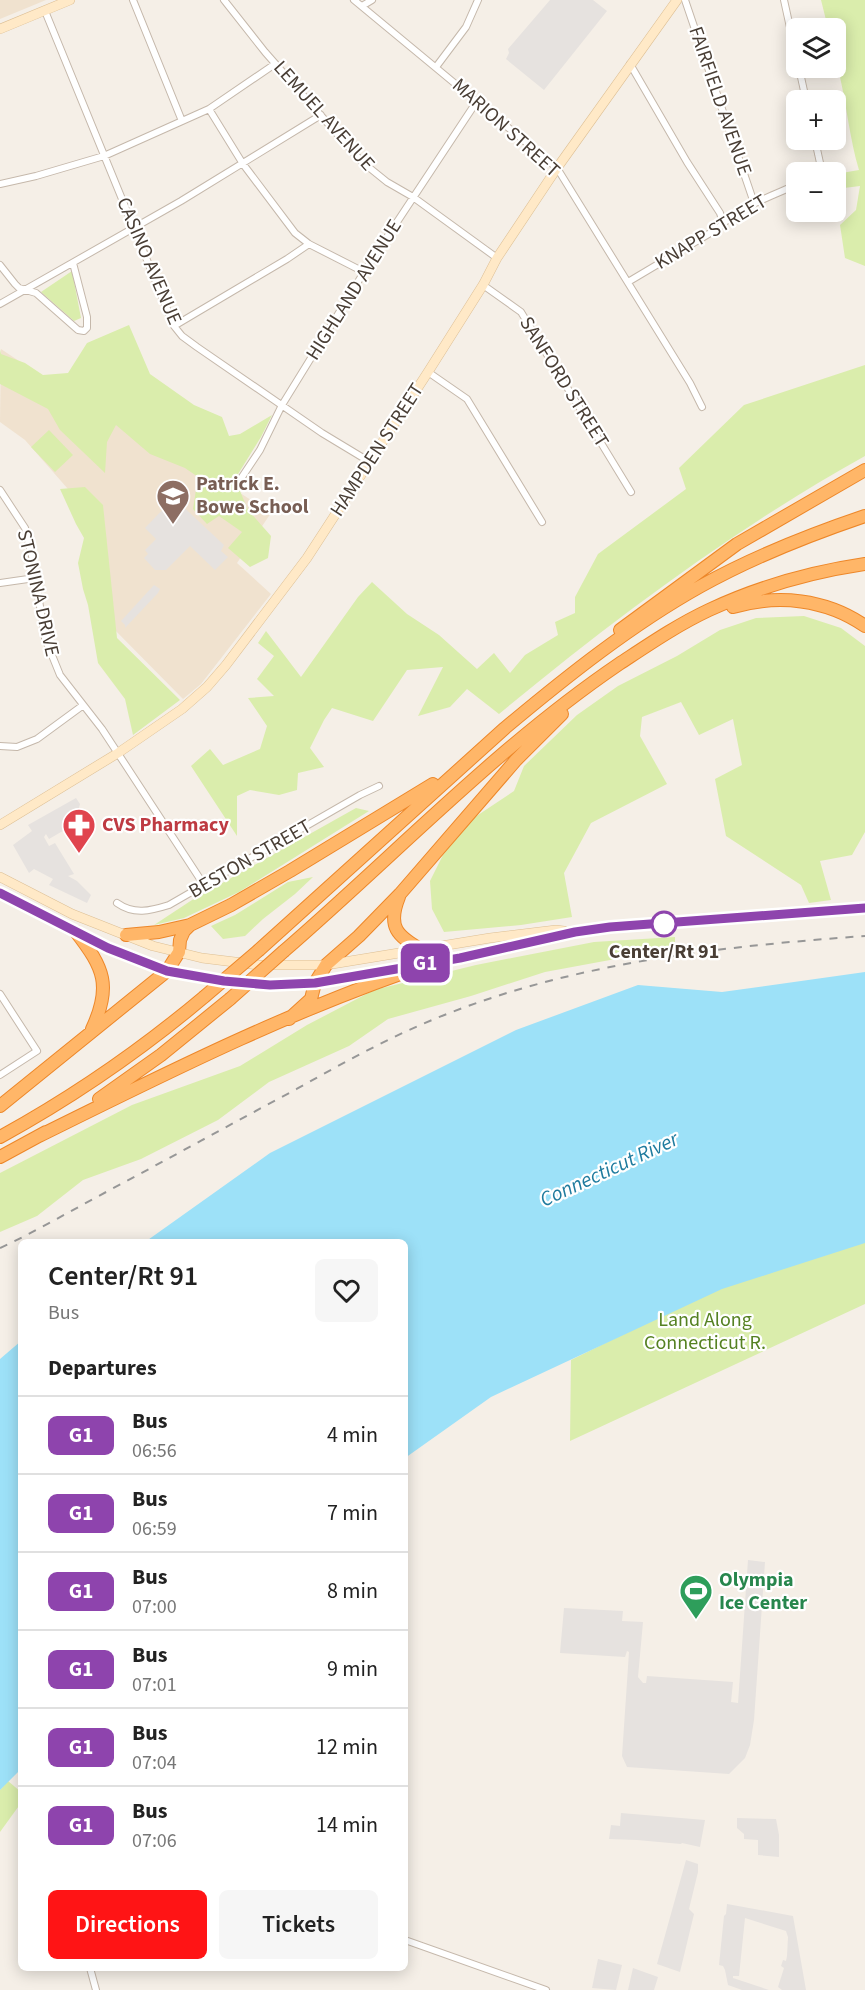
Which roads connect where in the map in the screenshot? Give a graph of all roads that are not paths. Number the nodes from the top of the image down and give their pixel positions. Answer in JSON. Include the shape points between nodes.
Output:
{"nodes":[{"id":1,"x":70,"y":0,"type":"edge"},
{"id":2,"x":133,"y":0,"type":"edge"},
{"id":3,"x":224,"y":0,"type":"edge"},
{"id":4,"x":354,"y":0,"type":"edge"},
{"id":5,"x":372,"y":0,"type":"edge"},
{"id":6,"x":478,"y":0,"type":"edge"},
{"id":7,"x":677,"y":0,"type":"edge"},
{"id":8,"x":686,"y":0,"type":"edge"},
{"id":9,"x":784,"y":0,"type":"edge"},
{"id":10,"x":362,"y":6,"type":"junction"},
{"id":11,"x":45,"y":11,"type":"junction"},
{"id":12,"x":788,"y":18,"type":"edge"},
{"id":13,"x":0,"y":29,"type":"edge"},
{"id":14,"x":275,"y":64,"type":"junction"},
{"id":15,"x":630,"y":64,"type":"junction"},
{"id":16,"x":436,"y":67,"type":"junction"},
{"id":17,"x":477,"y":101,"type":"junction"},
{"id":18,"x":209,"y":109,"type":"junction"},
{"id":19,"x":321,"y":115,"type":"junction"},
{"id":20,"x":182,"y":121,"type":"junction"},
{"id":21,"x":104,"y":156,"type":"junction"},
{"id":22,"x":243,"y":164,"type":"junction"},
{"id":23,"x":557,"y":168,"type":"junction"},
{"id":24,"x":0,"y":184,"type":"edge"},
{"id":25,"x":786,"y":189,"type":"edge"},
{"id":26,"x":413,"y":197,"type":"junction"},
{"id":27,"x":754,"y":203,"type":"junction"},
{"id":28,"x":723,"y":223,"type":"junction"},
{"id":29,"x":134,"y":228,"type":"junction"},
{"id":30,"x":309,"y":244,"type":"junction"},
{"id":31,"x":497,"y":258,"type":"junction"},
{"id":32,"x":73,"y":263,"type":"junction"},
{"id":33,"x":0,"y":265,"type":"edge"},
{"id":34,"x":364,"y":272,"type":"junction"},
{"id":35,"x":628,"y":282,"type":"junction"},
{"id":36,"x":483,"y":285,"type":"junction"},
{"id":37,"x":26,"y":290,"type":"junction"},
{"id":38,"x":0,"y":304,"type":"edge"},
{"id":39,"x":174,"y":326,"type":"junction"},
{"id":40,"x":428,"y":372,"type":"junction"},
{"id":41,"x":282,"y":405,"type":"junction"},
{"id":42,"x":702,"y":407,"type":"dead end"},
{"id":43,"x":370,"y":462,"type":"junction"},
{"id":44,"x":865,"y":470,"type":"edge"},
{"id":45,"x":238,"y":483,"type":"dead end"},
{"id":46,"x":0,"y":490,"type":"edge"},
{"id":47,"x":631,"y":492,"type":"dead end"},
{"id":48,"x":865,"y":516,"type":"edge"},
{"id":49,"x":542,"y":522,"type":"dead end"},
{"id":50,"x":865,"y":564,"type":"edge"},
{"id":51,"x":35,"y":578,"type":"junction"},
{"id":52,"x":0,"y":583,"type":"edge"},
{"id":53,"x":865,"y":626,"type":"edge"},
{"id":54,"x":670,"y":631,"type":"junction"},
{"id":55,"x":583,"y":667,"type":"junction"},
{"id":56,"x":602,"y":676,"type":"junction"},
{"id":57,"x":82,"y":706,"type":"junction"},
{"id":58,"x":0,"y":746,"type":"edge"},
{"id":59,"x":118,"y":753,"type":"junction"},
{"id":60,"x":462,"y":766,"type":"junction"},
{"id":61,"x":379,"y":786,"type":"dead end"},
{"id":62,"x":0,"y":825,"type":"edge"},
{"id":63,"x":0,"y":877,"type":"edge"},
{"id":64,"x":204,"y":885,"type":"junction"},
{"id":65,"x":0,"y":893,"type":"edge"},
{"id":66,"x":400,"y":894,"type":"junction"},
{"id":67,"x":117,"y":903,"type":"dead end"},
{"id":68,"x":865,"y":908,"type":"edge"},
{"id":69,"x":190,"y":925,"type":"junction"},
{"id":70,"x":76,"y":932,"type":"junction"},
{"id":71,"x":575,"y":932,"type":"junction"},
{"id":72,"x":126,"y":935,"type":"junction"},
{"id":73,"x":422,"y":950,"type":"junction"},
{"id":74,"x":179,"y":952,"type":"junction"},
{"id":75,"x":441,"y":960,"type":"junction"},
{"id":76,"x":326,"y":965,"type":"junction"},
{"id":77,"x":167,"y":971,"type":"junction"},
{"id":78,"x":315,"y":983,"type":"junction"},
{"id":79,"x":0,"y":994,"type":"edge"},
{"id":80,"x":289,"y":1019,"type":"junction"},
{"id":81,"x":90,"y":1033,"type":"junction"},
{"id":82,"x":0,"y":1075,"type":"edge"},
{"id":83,"x":0,"y":1106,"type":"edge"},
{"id":84,"x":39,"y":1136,"type":"junction"},
{"id":85,"x":0,"y":1137,"type":"edge"},
{"id":86,"x":0,"y":1158,"type":"edge"},
{"id":87,"x":408,"y":1941,"type":"edge"},
{"id":88,"x":91,"y":1971,"type":"edge"},
{"id":89,"x":96,"y":1990,"type":"edge"},
{"id":90,"x":546,"y":1990,"type":"edge"}],
"edges":[{"from":1,"to":11,"type":"main road"},
{"from":2,"to":20,"type":"street"},
{"from":3,"to":14,"type":"street","name":"LEMUEL AVENUE"},
{"from":4,"to":10,"type":"street","name":"MARION STREET"},
{"from":5,"to":10,"type":"street"},
{"from":6,"to":16,"type":"street","via":[[465,27]]},
{"from":7,"to":15,"type":"main road","name":"HAMPDEN STREET"},
{"from":8,"to":27,"type":"street","name":"FAIRFIELD AVENUE"},
{"from":9,"to":12,"type":"street"},
{"from":10,"to":16,"type":"street","name":"MARION STREET"},
{"from":11,"to":13,"type":"main road"},
{"from":11,"to":21,"type":"street","name":"CASINO AVENUE"},
{"from":14,"to":18,"type":"street"},
{"from":14,"to":19,"type":"street","name":"LEMUEL AVENUE"},
{"from":15,"to":23,"type":"main road","name":"HAMPDEN STREET"},
{"from":15,"to":28,"type":"street"},
{"from":16,"to":17,"type":"street","name":"MARION STREET"},
{"from":17,"to":23,"type":"street","name":"MARION STREET"},
{"from":17,"to":26,"type":"street","name":"HIGHLAND AVENUE"},
{"from":18,"to":20,"type":"street"},
{"from":18,"to":22,"type":"street"},
{"from":19,"to":22,"type":"street"},
{"from":19,"to":26,"type":"street","name":"LEMUEL AVENUE","via":[[361,161]]},
{"from":20,"to":21,"type":"street"},
{"from":21,"to":24,"type":"street"},
{"from":21,"to":29,"type":"street","name":"CASINO AVENUE"},
{"from":22,"to":29,"type":"street"},
{"from":22,"to":30,"type":"street","via":[[296,233]]},
{"from":23,"to":31,"type":"main road","name":"HAMPDEN STREET"},
{"from":23,"to":35,"type":"street","name":"MARION STREET"},
{"from":25,"to":27,"type":"street","name":"KNAPP STREET"},
{"from":26,"to":31,"type":"street","name":"LEMUEL AVENUE"},
{"from":26,"to":34,"type":"street","name":"HIGHLAND AVENUE"},
{"from":27,"to":28,"type":"street","name":"KNAPP STREET"},
{"from":28,"to":35,"type":"street","name":"KNAPP STREET"},
{"from":29,"to":32,"type":"street"},
{"from":29,"to":39,"type":"street","name":"CASINO AVENUE"},
{"from":30,"to":34,"type":"street"},
{"from":30,"to":39,"type":"street"},
{"from":31,"to":36,"type":"main road","name":"HAMPDEN STREET"},
{"from":32,"to":37,"type":"street"},
{"from":32,"to":37,"type":"street","via":[[87,317],[84,331],[36,293]]},
{"from":33,"to":37,"type":"street","via":[[15,284]]},
{"from":34,"to":41,"type":"street","name":"HIGHLAND AVENUE"},
{"from":35,"to":42,"type":"street","name":"MARION STREET"},
{"from":36,"to":40,"type":"main road","name":"HAMPDEN STREET"},
{"from":36,"to":47,"type":"street","name":"SANFORD STREET","via":[[521,312]]},
{"from":37,"to":38,"type":"street"},
{"from":39,"to":41,"type":"street","name":"CASINO AVENUE","via":[[197,347]]},
{"from":40,"to":43,"type":"main road","name":"HAMPDEN STREET"},
{"from":40,"to":49,"type":"street","via":[[466,399]]},
{"from":41,"to":43,"type":"street","name":"CASINO AVENUE"},
{"from":41,"to":45,"type":"street","name":"HIGHLAND AVENUE"},
{"from":43,"to":59,"type":"main road","name":"HAMPDEN STREET","via":[[307,558],[207,687]]},
{"from":44,"to":55,"type":"highway","via":[[720,555],[637,616]]},
{"from":46,"to":51,"type":"street","name":"STONINA DRIVE","via":[[25,528]]},
{"from":48,"to":55,"type":"highway","via":[[776,549],[725,574],[651,617]]},
{"from":50,"to":54,"type":"highway","via":[[759,590]]},
{"from":51,"to":52,"type":"street"},
{"from":51,"to":57,"type":"street","name":"STONINA DRIVE","via":[[50,654]]},
{"from":53,"to":54,"type":"highway","via":[[826,607],[778,599],[720,611]]},
{"from":54,"to":56,"type":"highway"},
{"from":55,"to":60,"type":"highway"},
{"from":56,"to":66,"type":"highway","via":[[516,760]]},
{"from":56,"to":84,"type":"highway","bridge":true,"via":[[544,719],[184,1037],[137,1073]]},
{"from":57,"to":58,"type":"street","via":[[37,739],[17,747]]},
{"from":57,"to":59,"type":"street","name":"STONINA DRIVE"},
{"from":59,"to":62,"type":"main road","name":"HAMPDEN STREET"},
{"from":59,"to":64,"type":"street","name":"STONINA DRIVE"},
{"from":60,"to":69,"type":"highway","via":[[290,871]]},
{"from":60,"to":85,"type":"highway","bridge":true,"via":[[259,950],[146,1044]]},
{"from":61,"to":64,"type":"street","name":"BESTON STREET"},
{"from":63,"to":72,"type":"main road","via":[[72,914]]},
{"from":64,"to":67,"type":"street","name":"BESTON STREET","via":[[149,912],[137,912]]},
{"from":65,"to":70,"type":"main road"},
{"from":66,"to":73,"type":"highway","via":[[393,922],[403,939]]},
{"from":66,"to":76,"type":"highway"},
{"from":68,"to":71,"type":"main road"},
{"from":69,"to":72,"type":"highway"},
{"from":69,"to":74,"type":"highway","via":[[180,940]]},
{"from":70,"to":77,"type":"main road"},
{"from":70,"to":81,"type":"highway","via":[[92,952],[103,981],[102,1007]]},
{"from":71,"to":73,"type":"main road","via":[[556,930]]},
{"from":71,"to":75,"type":"main road"},
{"from":72,"to":74,"type":"main road"},
{"from":73,"to":76,"type":"main road"},
{"from":74,"to":76,"type":"main road","via":[[259,965]]},
{"from":74,"to":77,"type":"highway"},
{"from":75,"to":78,"type":"main road"},
{"from":75,"to":80,"type":"highway","via":[[375,982]]},
{"from":76,"to":78,"type":"highway"},
{"from":77,"to":78,"type":"main road","via":[[241,983]]},
{"from":77,"to":81,"type":"highway"},
{"from":78,"to":80,"type":"highway","via":[[311,999]]},
{"from":79,"to":82,"type":"street","via":[[37,1051]]},
{"from":80,"to":84,"type":"highway","via":[[145,1083]]},
{"from":81,"to":83,"type":"highway"},
{"from":84,"to":86,"type":"highway"},
{"from":87,"to":90,"type":"street"},
{"from":88,"to":89,"type":"street"}]}
